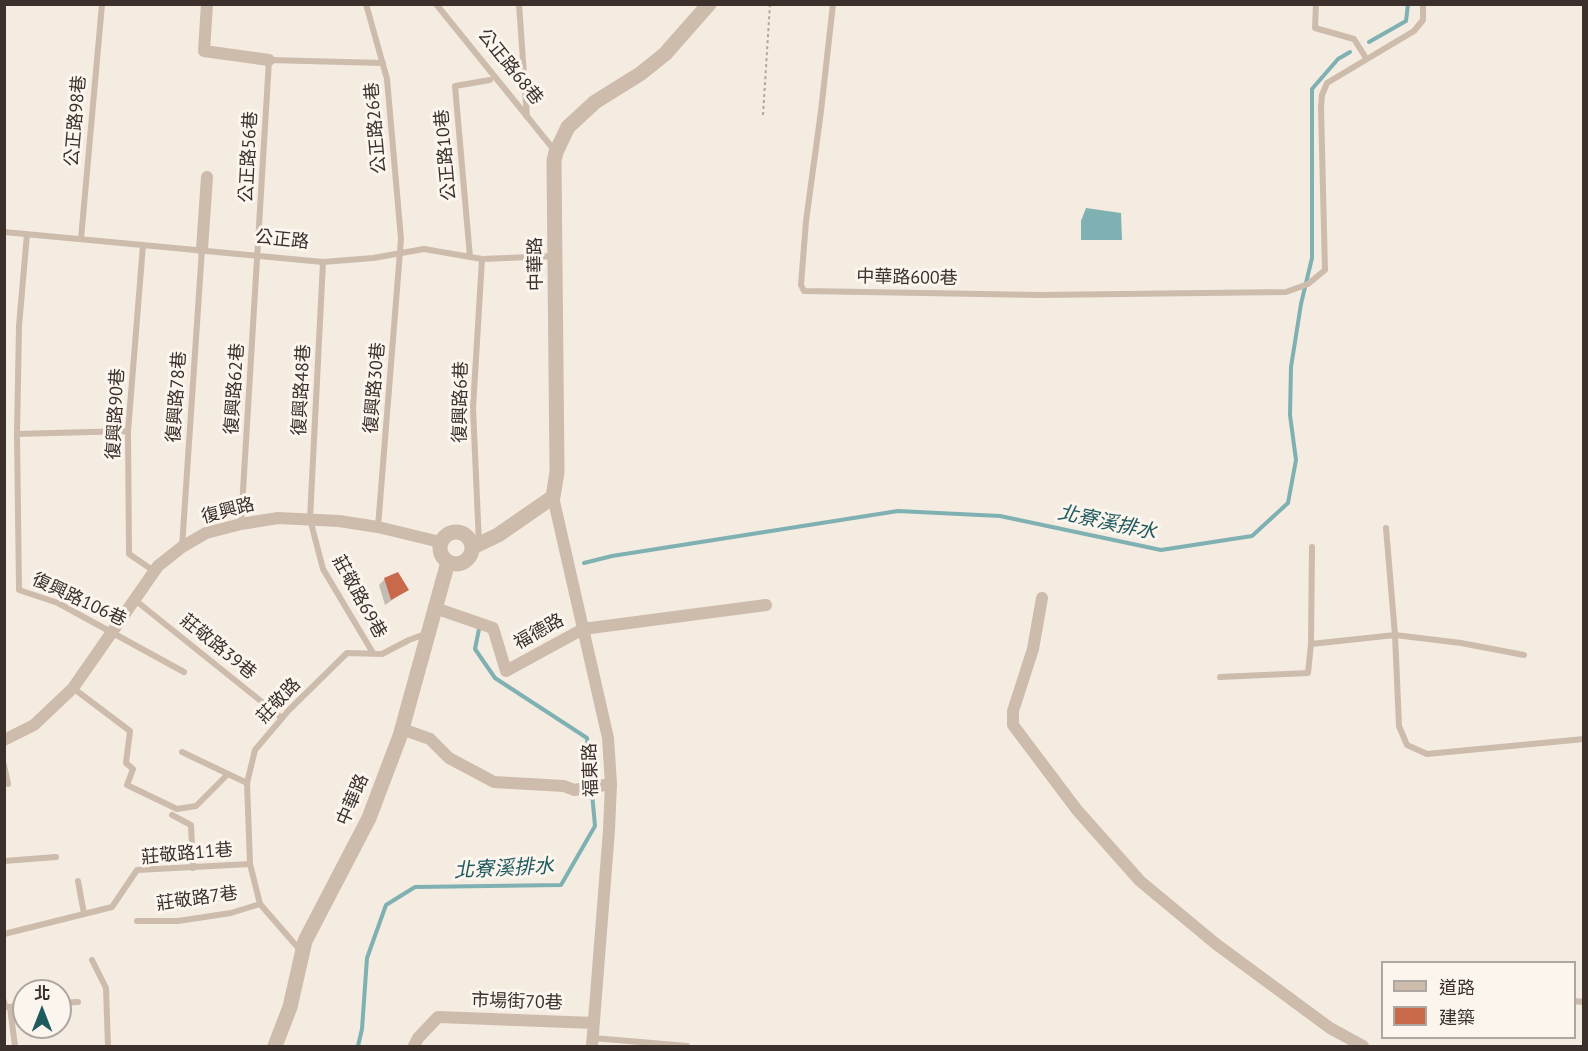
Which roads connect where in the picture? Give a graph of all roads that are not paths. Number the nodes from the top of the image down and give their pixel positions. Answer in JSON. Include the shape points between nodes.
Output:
{"nodes":[{"id":1,"x":102,"y":4,"type":"edge"},
{"id":2,"x":207,"y":4,"type":"edge"},
{"id":3,"x":366,"y":4,"type":"edge"},
{"id":4,"x":436,"y":4,"type":"edge"},
{"id":5,"x":519,"y":4,"type":"edge"},
{"id":6,"x":710,"y":4,"type":"edge"},
{"id":7,"x":833,"y":4,"type":"edge"},
{"id":8,"x":1316,"y":4,"type":"edge"},
{"id":9,"x":1423,"y":4,"type":"edge"},
{"id":10,"x":1366,"y":58,"type":"junction"},
{"id":11,"x":269,"y":60,"type":"junction"},
{"id":12,"x":383,"y":63,"type":"junction"},
{"id":13,"x":490,"y":80,"type":"dead end"},
{"id":14,"x":527,"y":117,"type":"junction"},
{"id":15,"x":556,"y":152,"type":"junction"},
{"id":16,"x":207,"y":177,"type":"dead end"},
{"id":17,"x":4,"y":232,"type":"edge"},
{"id":18,"x":27,"y":234,"type":"junction"},
{"id":19,"x":81,"y":239,"type":"junction"},
{"id":20,"x":143,"y":245,"type":"junction"},
{"id":21,"x":202,"y":249,"type":"junction"},
{"id":22,"x":401,"y":252,"type":"junction"},
{"id":23,"x":258,"y":256,"type":"junction"},
{"id":24,"x":556,"y":256,"type":"junction"},
{"id":25,"x":470,"y":257,"type":"junction"},
{"id":26,"x":482,"y":259,"type":"junction"},
{"id":27,"x":323,"y":262,"type":"junction"},
{"id":28,"x":128,"y":432,"type":"junction"},
{"id":29,"x":17,"y":434,"type":"junction"},
{"id":30,"x":553,"y":497,"type":"junction"},
{"id":31,"x":310,"y":519,"type":"junction"},
{"id":32,"x":241,"y":524,"type":"junction"},
{"id":33,"x":378,"y":527,"type":"junction"},
{"id":34,"x":1386,"y":528,"type":"dead end"},
{"id":35,"x":440,"y":542,"type":"junction"},
{"id":36,"x":476,"y":546,"type":"junction"},
{"id":37,"x":182,"y":547,"type":"junction"},
{"id":38,"x":1312,"y":548,"type":"dead end"},
{"id":39,"x":448,"y":562,"type":"junction"},
{"id":40,"x":155,"y":572,"type":"junction"},
{"id":41,"x":1042,"y":598,"type":"dead end"},
{"id":42,"x":135,"y":600,"type":"junction"},
{"id":43,"x":766,"y":605,"type":"dead end"},
{"id":44,"x":435,"y":608,"type":"junction"},
{"id":45,"x":583,"y":629,"type":"junction"},
{"id":46,"x":113,"y":632,"type":"junction"},
{"id":47,"x":429,"y":633,"type":"junction"},
{"id":48,"x":1395,"y":635,"type":"junction"},
{"id":49,"x":1311,"y":644,"type":"junction"},
{"id":50,"x":373,"y":653,"type":"junction"},
{"id":51,"x":1524,"y":655,"type":"dead end"},
{"id":52,"x":184,"y":672,"type":"dead end"},
{"id":53,"x":1220,"y":677,"type":"dead end"},
{"id":54,"x":74,"y":688,"type":"junction"},
{"id":55,"x":282,"y":718,"type":"junction"},
{"id":56,"x":402,"y":729,"type":"junction"},
{"id":57,"x":1584,"y":739,"type":"edge"},
{"id":58,"x":4,"y":740,"type":"edge"},
{"id":59,"x":182,"y":752,"type":"dead end"},
{"id":60,"x":4,"y":765,"type":"edge"},
{"id":61,"x":228,"y":774,"type":"junction"},
{"id":62,"x":247,"y":783,"type":"junction"},
{"id":63,"x":8,"y":784,"type":"dead end"},
{"id":64,"x":598,"y":786,"type":"junction"},
{"id":65,"x":172,"y":815,"type":"dead end"},
{"id":66,"x":56,"y":857,"type":"dead end"},
{"id":67,"x":4,"y":861,"type":"edge"},
{"id":68,"x":250,"y":864,"type":"junction"},
{"id":69,"x":193,"y":868,"type":"junction"},
{"id":70,"x":78,"y":880,"type":"dead end"},
{"id":71,"x":260,"y":904,"type":"junction"},
{"id":72,"x":84,"y":914,"type":"junction"},
{"id":73,"x":137,"y":921,"type":"dead end"},
{"id":74,"x":4,"y":934,"type":"edge"},
{"id":75,"x":303,"y":953,"type":"junction"},
{"id":76,"x":92,"y":960,"type":"dead end"},
{"id":77,"x":4,"y":1001,"type":"edge"},
{"id":78,"x":72,"y":1002,"type":"edge"},
{"id":79,"x":78,"y":1002,"type":"dead end"},
{"id":80,"x":10,"y":1007,"type":"joint"},
{"id":81,"x":594,"y":1023,"type":"junction"},
{"id":82,"x":592,"y":1042,"type":"edge"},
{"id":83,"x":15,"y":1047,"type":"edge"},
{"id":84,"x":108,"y":1047,"type":"edge"},
{"id":85,"x":275,"y":1047,"type":"edge"},
{"id":86,"x":414,"y":1047,"type":"edge"},
{"id":87,"x":687,"y":1047,"type":"edge"},
{"id":88,"x":1363,"y":1047,"type":"edge"}],
"edges":[{"from":1,"to":19,"type":"lane","name":"公正路98巷"},
{"from":2,"to":11,"type":"street","via":[[204,51]]},
{"from":3,"to":12,"type":"lane","name":"公正路26巷"},
{"from":4,"to":14,"type":"lane","name":"公正路68巷"},
{"from":5,"to":14,"type":"lane"},
{"from":6,"to":15,"type":"street","name":"中華路","via":[[665,54],[595,102],[568,128]]},
{"from":7,"to":10,"type":"lane","name":"中華路600巷","via":[[806,221],[801,285],[804,291],[1052,295],[1287,292],[1299,288],[1325,270],[1322,95],[1326,83]]},
{"from":8,"to":10,"type":"lane","via":[[1315,28],[1354,39]]},
{"from":9,"to":10,"type":"lane","via":[[1423,20],[1414,31]]},
{"from":11,"to":12,"type":"lane"},
{"from":11,"to":23,"type":"lane","name":"公正路56巷"},
{"from":12,"to":22,"type":"lane","name":"公正路26巷"},
{"from":13,"to":25,"type":"lane","name":"公正路10巷","via":[[455,86]]},
{"from":14,"to":15,"type":"lane","name":"公正路68巷"},
{"from":15,"to":24,"type":"street","name":"中華路"},
{"from":16,"to":21,"type":"street"},
{"from":17,"to":18,"type":"lane","name":"公正路"},
{"from":18,"to":19,"type":"lane","name":"公正路"},
{"from":18,"to":29,"type":"lane","name":"復興路106巷","via":[[19,326]]},
{"from":19,"to":20,"type":"lane","name":"公正路"},
{"from":20,"to":21,"type":"lane","name":"公正路"},
{"from":20,"to":28,"type":"lane","name":"復興路90巷"},
{"from":21,"to":23,"type":"lane","name":"公正路"},
{"from":21,"to":37,"type":"lane","name":"復興路78巷"},
{"from":22,"to":25,"type":"lane","name":"公正路","via":[[424,249]]},
{"from":22,"to":27,"type":"lane","name":"公正路"},
{"from":22,"to":33,"type":"lane","name":"復興路30巷"},
{"from":23,"to":27,"type":"lane","name":"公正路"},
{"from":23,"to":32,"type":"lane","name":"復興路62巷"},
{"from":24,"to":26,"type":"lane","name":"公正路"},
{"from":24,"to":30,"type":"street","name":"中華路","via":[[557,472]]},
{"from":25,"to":26,"type":"lane","name":"公正路"},
{"from":26,"to":36,"type":"lane","name":"復興路6巷","via":[[473,408]]},
{"from":27,"to":31,"type":"lane","name":"復興路48巷"},
{"from":28,"to":29,"type":"lane"},
{"from":28,"to":40,"type":"lane","name":"復興路90巷","via":[[129,554]]},
{"from":29,"to":46,"type":"lane","name":"復興路106巷","via":[[19,591],[58,603]]},
{"from":30,"to":36,"type":"street"},
{"from":30,"to":45,"type":"street","name":"福東路"},
{"from":31,"to":32,"type":"street","name":"復興路","via":[[278,518]]},
{"from":31,"to":33,"type":"street","name":"復興路"},
{"from":31,"to":50,"type":"lane","name":"莊敬路69巷","via":[[323,569]]},
{"from":32,"to":37,"type":"street","name":"復興路","via":[[206,533]]},
{"from":33,"to":35,"type":"street","name":"復興路"},
{"from":34,"to":48,"type":"lane"},
{"from":35,"to":36,"type":"street","via":[[449,533],[461,532]]},
{"from":35,"to":39,"type":"street","via":[[440,554]]},
{"from":36,"to":39,"type":"street","via":[[467,560],[458,564]]},
{"from":37,"to":40,"type":"street","name":"復興路"},
{"from":38,"to":49,"type":"lane"},
{"from":39,"to":44,"type":"street","name":"中華路"},
{"from":40,"to":42,"type":"street","name":"復興路"},
{"from":41,"to":88,"type":"street","via":[[1033,649],[1013,711],[1013,725],[1077,810],[1140,881],[1226,951],[1330,1028]]},
{"from":42,"to":46,"type":"street","name":"復興路"},
{"from":42,"to":55,"type":"lane","name":"莊敬路39巷"},
{"from":43,"to":45,"type":"street","name":"福德路"},
{"from":44,"to":45,"type":"street","name":"福德路","via":[[493,628],[506,670]]},
{"from":44,"to":47,"type":"street","name":"中華路"},
{"from":45,"to":64,"type":"street","name":"福東路","via":[[608,738]]},
{"from":46,"to":52,"type":"lane","name":"復興路106巷"},
{"from":46,"to":54,"type":"street","name":"復興路"},
{"from":47,"to":50,"type":"lane","name":"莊敬路","via":[[382,654]]},
{"from":47,"to":56,"type":"street","name":"中華路"},
{"from":48,"to":49,"type":"lane"},
{"from":48,"to":51,"type":"lane"},
{"from":48,"to":57,"type":"lane","via":[[1399,726],[1407,745],[1427,754]]},
{"from":49,"to":53,"type":"lane","via":[[1308,673]]},
{"from":50,"to":55,"type":"lane","name":"莊敬路","via":[[347,653]]},
{"from":54,"to":58,"type":"street","name":"復興路","via":[[34,725]]},
{"from":54,"to":61,"type":"lane","via":[[130,731],[126,763],[133,769],[126,785],[177,809],[196,806]]},
{"from":55,"to":62,"type":"lane","name":"莊敬路","via":[[255,750]]},
{"from":56,"to":64,"type":"street","via":[[430,739],[449,758],[494,782],[574,790]]},
{"from":56,"to":75,"type":"street","name":"中華路","via":[[369,818],[305,941]]},
{"from":59,"to":61,"type":"lane"},
{"from":60,"to":63,"type":"lane"},
{"from":61,"to":62,"type":"lane"},
{"from":62,"to":68,"type":"lane","name":"莊敬路"},
{"from":64,"to":81,"type":"street","name":"福東路","via":[[609,830]]},
{"from":65,"to":69,"type":"lane","via":[[191,825]]},
{"from":66,"to":67,"type":"lane"},
{"from":68,"to":69,"type":"lane","name":"莊敬路11巷"},
{"from":68,"to":71,"type":"lane","name":"莊敬路"},
{"from":69,"to":72,"type":"lane","name":"莊敬路11巷","via":[[137,870],[111,907]]},
{"from":70,"to":72,"type":"lane"},
{"from":71,"to":73,"type":"lane","name":"莊敬路7巷","via":[[178,921]]},
{"from":71,"to":75,"type":"lane"},
{"from":72,"to":74,"type":"lane","name":"莊敬路11巷"},
{"from":75,"to":85,"type":"street","name":"中華路"},
{"from":76,"to":84,"type":"lane","via":[[106,988]]},
{"from":77,"to":80,"type":"lane","via":[[5,1007]]},
{"from":78,"to":79,"type":"lane"},
{"from":80,"to":83,"type":"lane"},
{"from":81,"to":82,"type":"street","name":"福東路"},
{"from":81,"to":86,"type":"street","name":"市場街70巷","via":[[438,1017]]},
{"from":82,"to":87,"type":"lane"}]}
